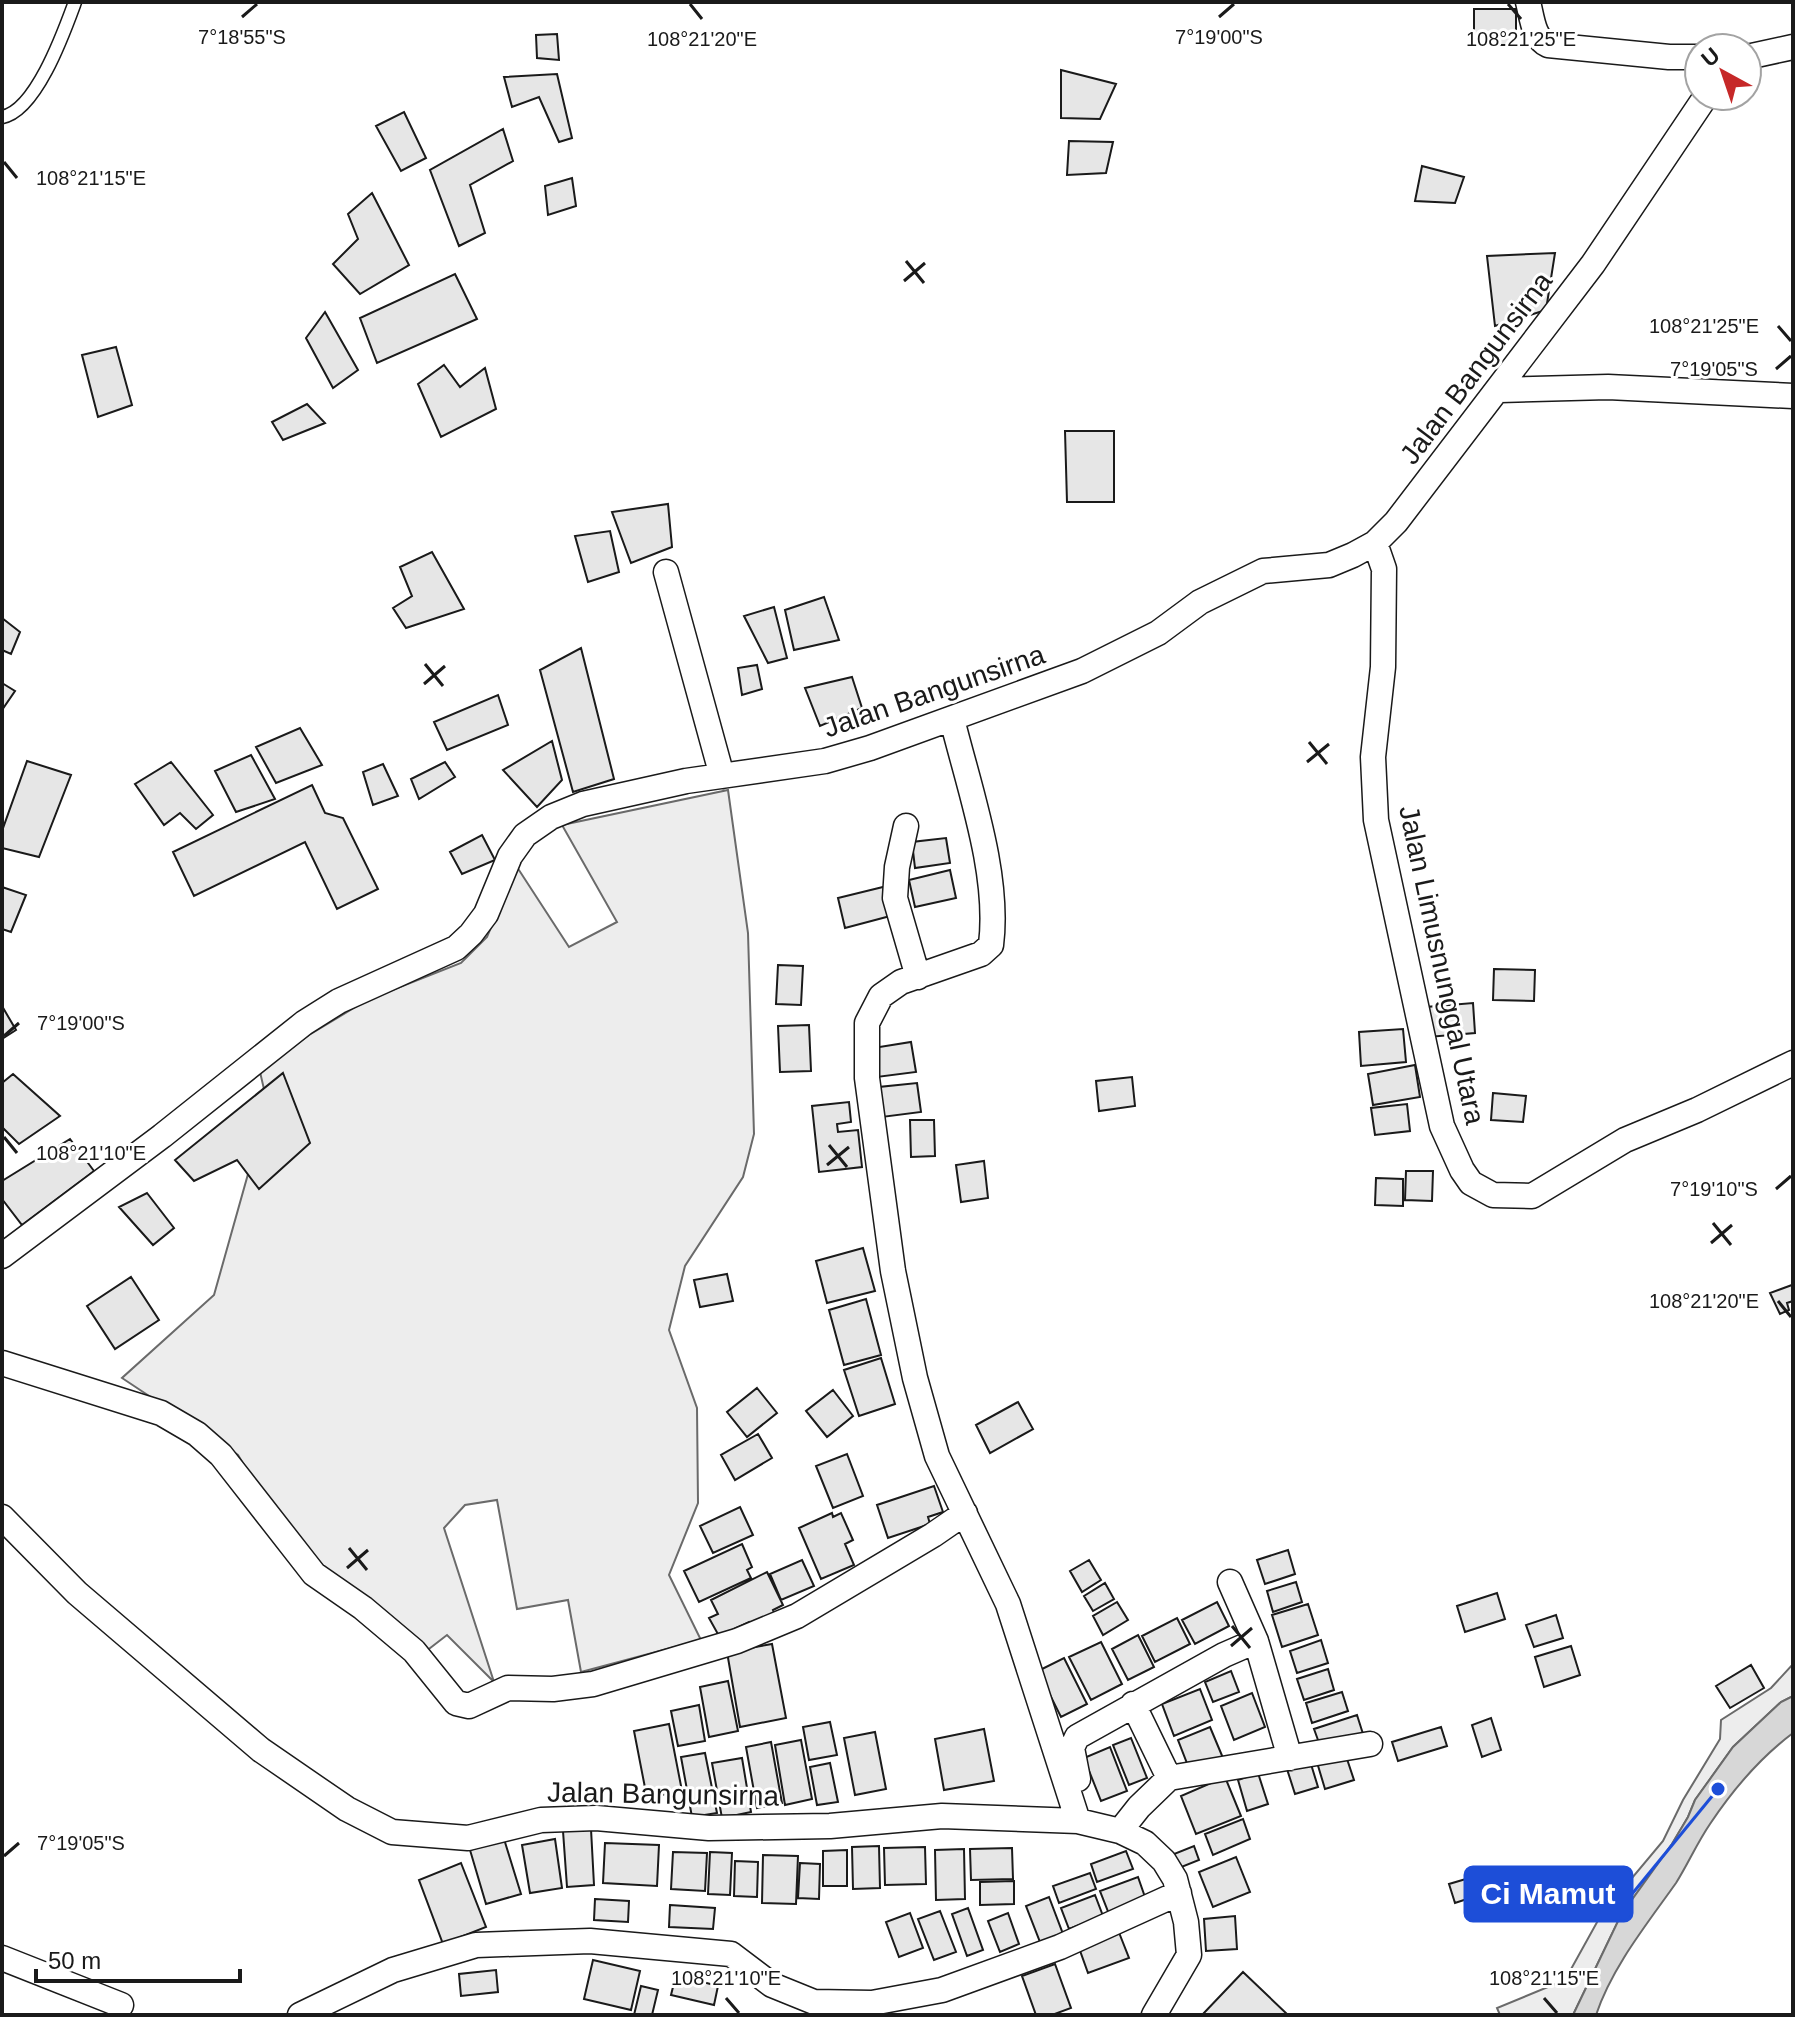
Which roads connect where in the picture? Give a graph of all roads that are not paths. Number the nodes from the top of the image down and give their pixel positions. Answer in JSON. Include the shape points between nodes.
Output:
{"nodes":[{"id":1,"x":75,"y":2,"type":"edge"},
{"id":2,"x":1528,"y":2,"type":"edge"},
{"id":3,"x":1793,"y":47,"type":"edge"},
{"id":4,"x":1763,"y":54,"type":"edge"},
{"id":5,"x":1683,"y":57,"type":"edge"},
{"id":6,"x":1695,"y":112,"type":"edge"},
{"id":7,"x":2,"y":117,"type":"edge"},
{"id":8,"x":1500,"y":390,"type":"junction"},
{"id":9,"x":1793,"y":396,"type":"edge"},
{"id":10,"x":1375,"y":543,"type":"junction"},
{"id":11,"x":666,"y":572,"type":"dead end"},
{"id":12,"x":952,"y":719,"type":"junction"},
{"id":13,"x":722,"y":776,"type":"junction"},
{"id":14,"x":906,"y":826,"type":"dead end"},
{"id":15,"x":918,"y":977,"type":"junction"},
{"id":16,"x":1793,"y":1063,"type":"edge"},
{"id":17,"x":2,"y":1256,"type":"edge"},
{"id":18,"x":2,"y":1363,"type":"edge"},
{"id":19,"x":965,"y":1513,"type":"junction"},
{"id":20,"x":2,"y":1517,"type":"edge"},
{"id":21,"x":1230,"y":1582,"type":"dead end"},
{"id":22,"x":1256,"y":1641,"type":"junction"},
{"id":23,"x":1133,"y":1704,"type":"junction"},
{"id":24,"x":1370,"y":1744,"type":"dead end"},
{"id":25,"x":1290,"y":1758,"type":"junction"},
{"id":26,"x":1169,"y":1778,"type":"junction"},
{"id":27,"x":1085,"y":1823,"type":"junction"},
{"id":28,"x":1120,"y":1831,"type":"junction"},
{"id":29,"x":1179,"y":1893,"type":"junction"},
{"id":30,"x":2,"y":1958,"type":"edge"},
{"id":31,"x":121,"y":2005,"type":"dead end"},
{"id":32,"x":300,"y":2015,"type":"edge"},
{"id":33,"x":1154,"y":2015,"type":"edge"}],
"edges":[{"from":1,"to":7,"type":"lane","via":[[52,60],[21,107]]},
{"from":2,"to":5,"type":"street","via":[[1539,39],[1548,45]]},
{"from":3,"to":4,"type":"street"},
{"from":6,"to":8,"type":"street","name":"Jalan Bangunsirna"},
{"from":8,"to":9,"type":"street","via":[[1608,387]]},
{"from":8,"to":10,"type":"street","name":"Jalan Bangunsirna"},
{"from":10,"to":12,"type":"street","name":"Jalan Bangunsirna","via":[[1329,565],[1253,575],[1200,602],[1158,633],[1082,671]]},
{"from":10,"to":16,"type":"street","name":"Jalan Limusnunggal Utara","via":[[1384,569],[1383,667],[1373,757],[1376,820],[1442,1126],[1471,1183],[1493,1195],[1532,1196],[1625,1140]]},
{"from":11,"to":13,"type":"street"},
{"from":12,"to":13,"type":"street","name":"Jalan Bangunsirna","via":[[825,761]]},
{"from":12,"to":15,"type":"street","via":[[990,875],[992,939],[981,954]]},
{"from":13,"to":17,"type":"street","name":"Jalan Bangunsirna","via":[[583,804],[551,817],[525,835],[510,856],[486,914],[456,948],[339,1001],[304,1023]]},
{"from":14,"to":15,"type":"street","via":[[895,898]]},
{"from":15,"to":19,"type":"street","via":[[888,989],[871,1011],[867,1078],[893,1271],[915,1378],[937,1456]]},
{"from":18,"to":19,"type":"street","via":[[161,1413],[197,1434],[221,1455],[314,1574],[414,1651],[461,1706],[508,1688],[593,1684],[737,1641],[797,1616]]},
{"from":19,"to":27,"type":"street","via":[[1008,1604]]},
{"from":20,"to":27,"type":"street","name":"Jalan Bangunsirna","via":[[77,1593],[261,1750],[347,1809],[392,1832],[468,1838],[541,1820],[596,1818],[709,1828],[830,1826],[942,1816]]},
{"from":21,"to":22,"type":"street"},
{"from":22,"to":23,"type":"street"},
{"from":22,"to":25,"type":"street"},
{"from":23,"to":26,"type":"street"},
{"from":23,"to":27,"type":"street","via":[[1077,1737],[1072,1748]]},
{"from":24,"to":25,"type":"street"},
{"from":25,"to":26,"type":"street"},
{"from":26,"to":28,"type":"street"},
{"from":27,"to":28,"type":"street","name":"Jalan Bangunsirna"},
{"from":28,"to":29,"type":"street","name":"Jalan Bangunsirna","via":[[1145,1843],[1164,1861]]},
{"from":29,"to":32,"type":"street","via":[[1060,1947],[942,1990],[872,2003],[814,2002],[772,1985],[731,1954],[590,1941],[476,1945],[393,1970]]},
{"from":29,"to":33,"type":"street","name":"Jalan Bangunsirna","via":[[1189,1955]]},
{"from":30,"to":31,"type":"street"}]}
